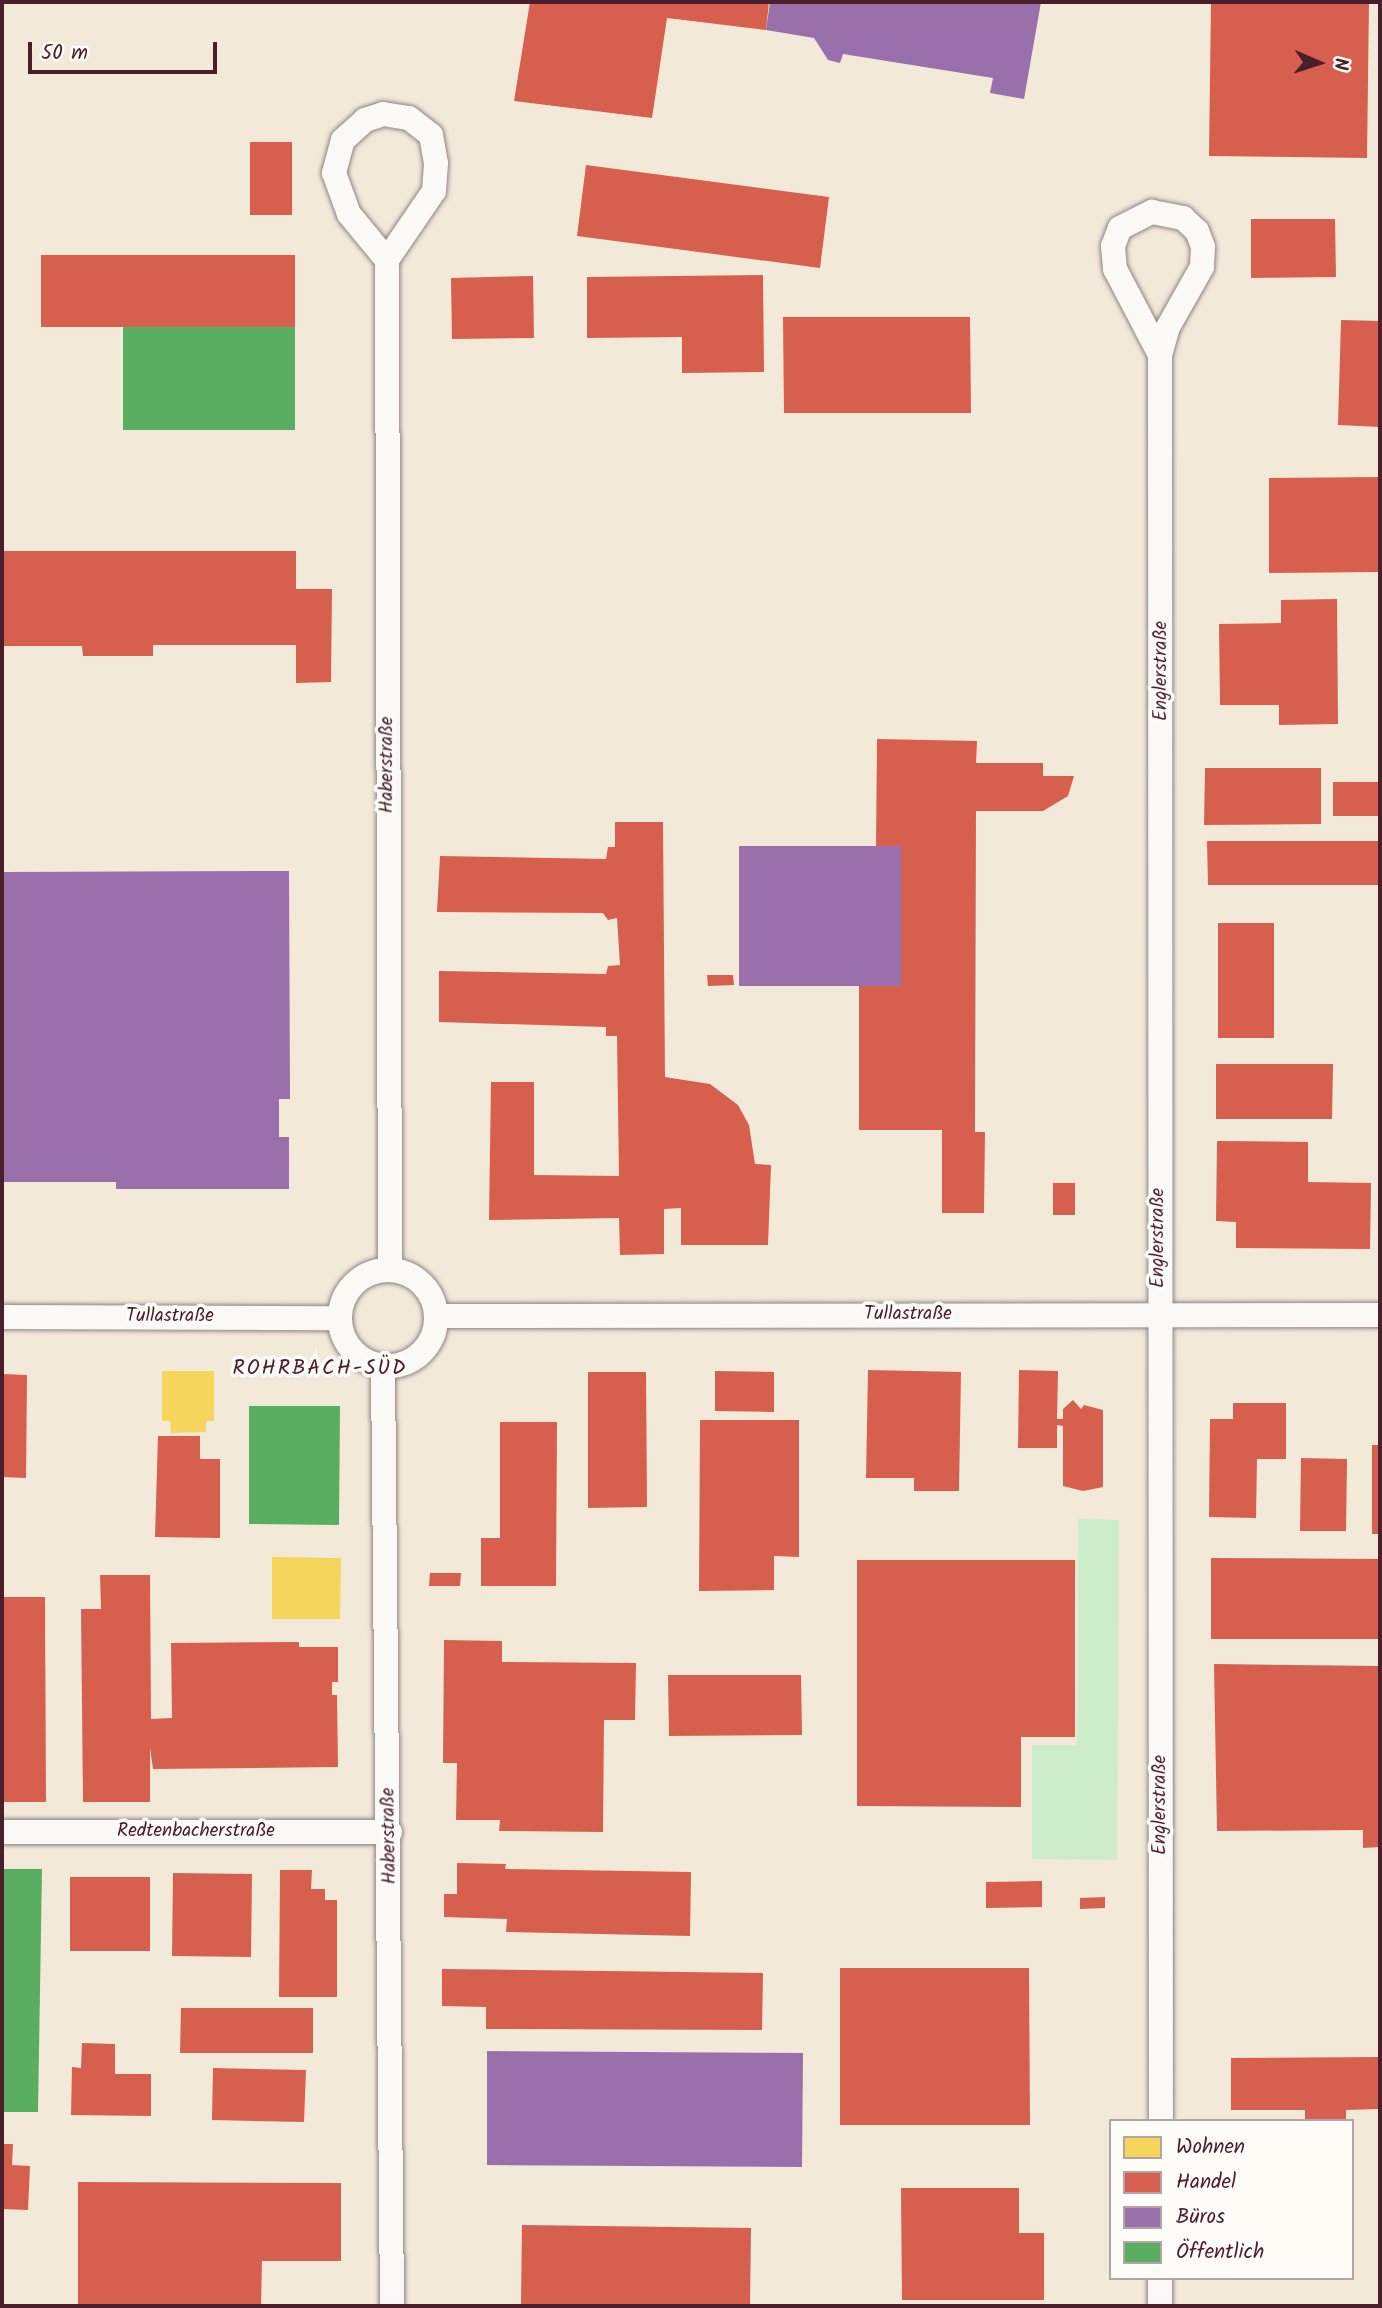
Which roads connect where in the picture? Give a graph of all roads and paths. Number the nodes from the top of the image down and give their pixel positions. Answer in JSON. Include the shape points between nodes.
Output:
{"nodes":[{"id":1,"x":387,"y":260,"type":"junction"},
{"id":2,"x":1160,"y":355,"type":"junction"},
{"id":3,"x":390,"y":1269,"type":"junction"},
{"id":4,"x":1159,"y":1315,"type":"junction"},
{"id":5,"x":1380,"y":1315,"type":"edge"},
{"id":6,"x":436,"y":1316,"type":"junction"},
{"id":7,"x":2,"y":1317,"type":"edge"},
{"id":8,"x":339,"y":1318,"type":"junction"},
{"id":9,"x":383,"y":1367,"type":"junction"},
{"id":10,"x":2,"y":1832,"type":"edge"},
{"id":11,"x":390,"y":1832,"type":"junction"},
{"id":12,"x":1161,"y":2119,"type":"edge"},
{"id":13,"x":1160,"y":2280,"type":"edge"},
{"id":14,"x":392,"y":2306,"type":"edge"},
{"id":15,"x":1160,"y":2306,"type":"edge"}],
"edges":[{"from":1,"to":1,"type":"street","via":[[434,191],[436,163],[431,135],[409,118],[383,114],[365,120],[343,139],[334,173],[349,214]]},
{"from":1,"to":3,"type":"street","name":"Haberstraße"},
{"from":2,"to":2,"type":"street","name":"Englerstraße","via":[[1168,327],[1199,276],[1203,247],[1197,231],[1183,218],[1152,212],[1130,219],[1120,228],[1113,246],[1115,269]]},
{"from":2,"to":4,"type":"street","name":"Englerstraße"},
{"from":3,"to":6,"type":"street","via":[[411,1275],[425,1286]]},
{"from":3,"to":8,"type":"street","via":[[367,1273],[351,1284]]},
{"from":4,"to":5,"type":"street","name":"Tullastraße"},
{"from":4,"to":6,"type":"street","name":"Tullastraße"},
{"from":4,"to":12,"type":"street","name":"Englerstraße"},
{"from":6,"to":9,"type":"street","via":[[433,1335],[422,1352],[404,1364]]},
{"from":7,"to":8,"type":"street","name":"Tullastraße"},
{"from":8,"to":9,"type":"street","via":[[350,1349]]},
{"from":9,"to":11,"type":"street","name":"Haberstraße"},
{"from":10,"to":11,"type":"street","name":"Redtenbacherstraße"},
{"from":11,"to":14,"type":"street","name":"Haberstraße"},
{"from":13,"to":15,"type":"street"}]}
